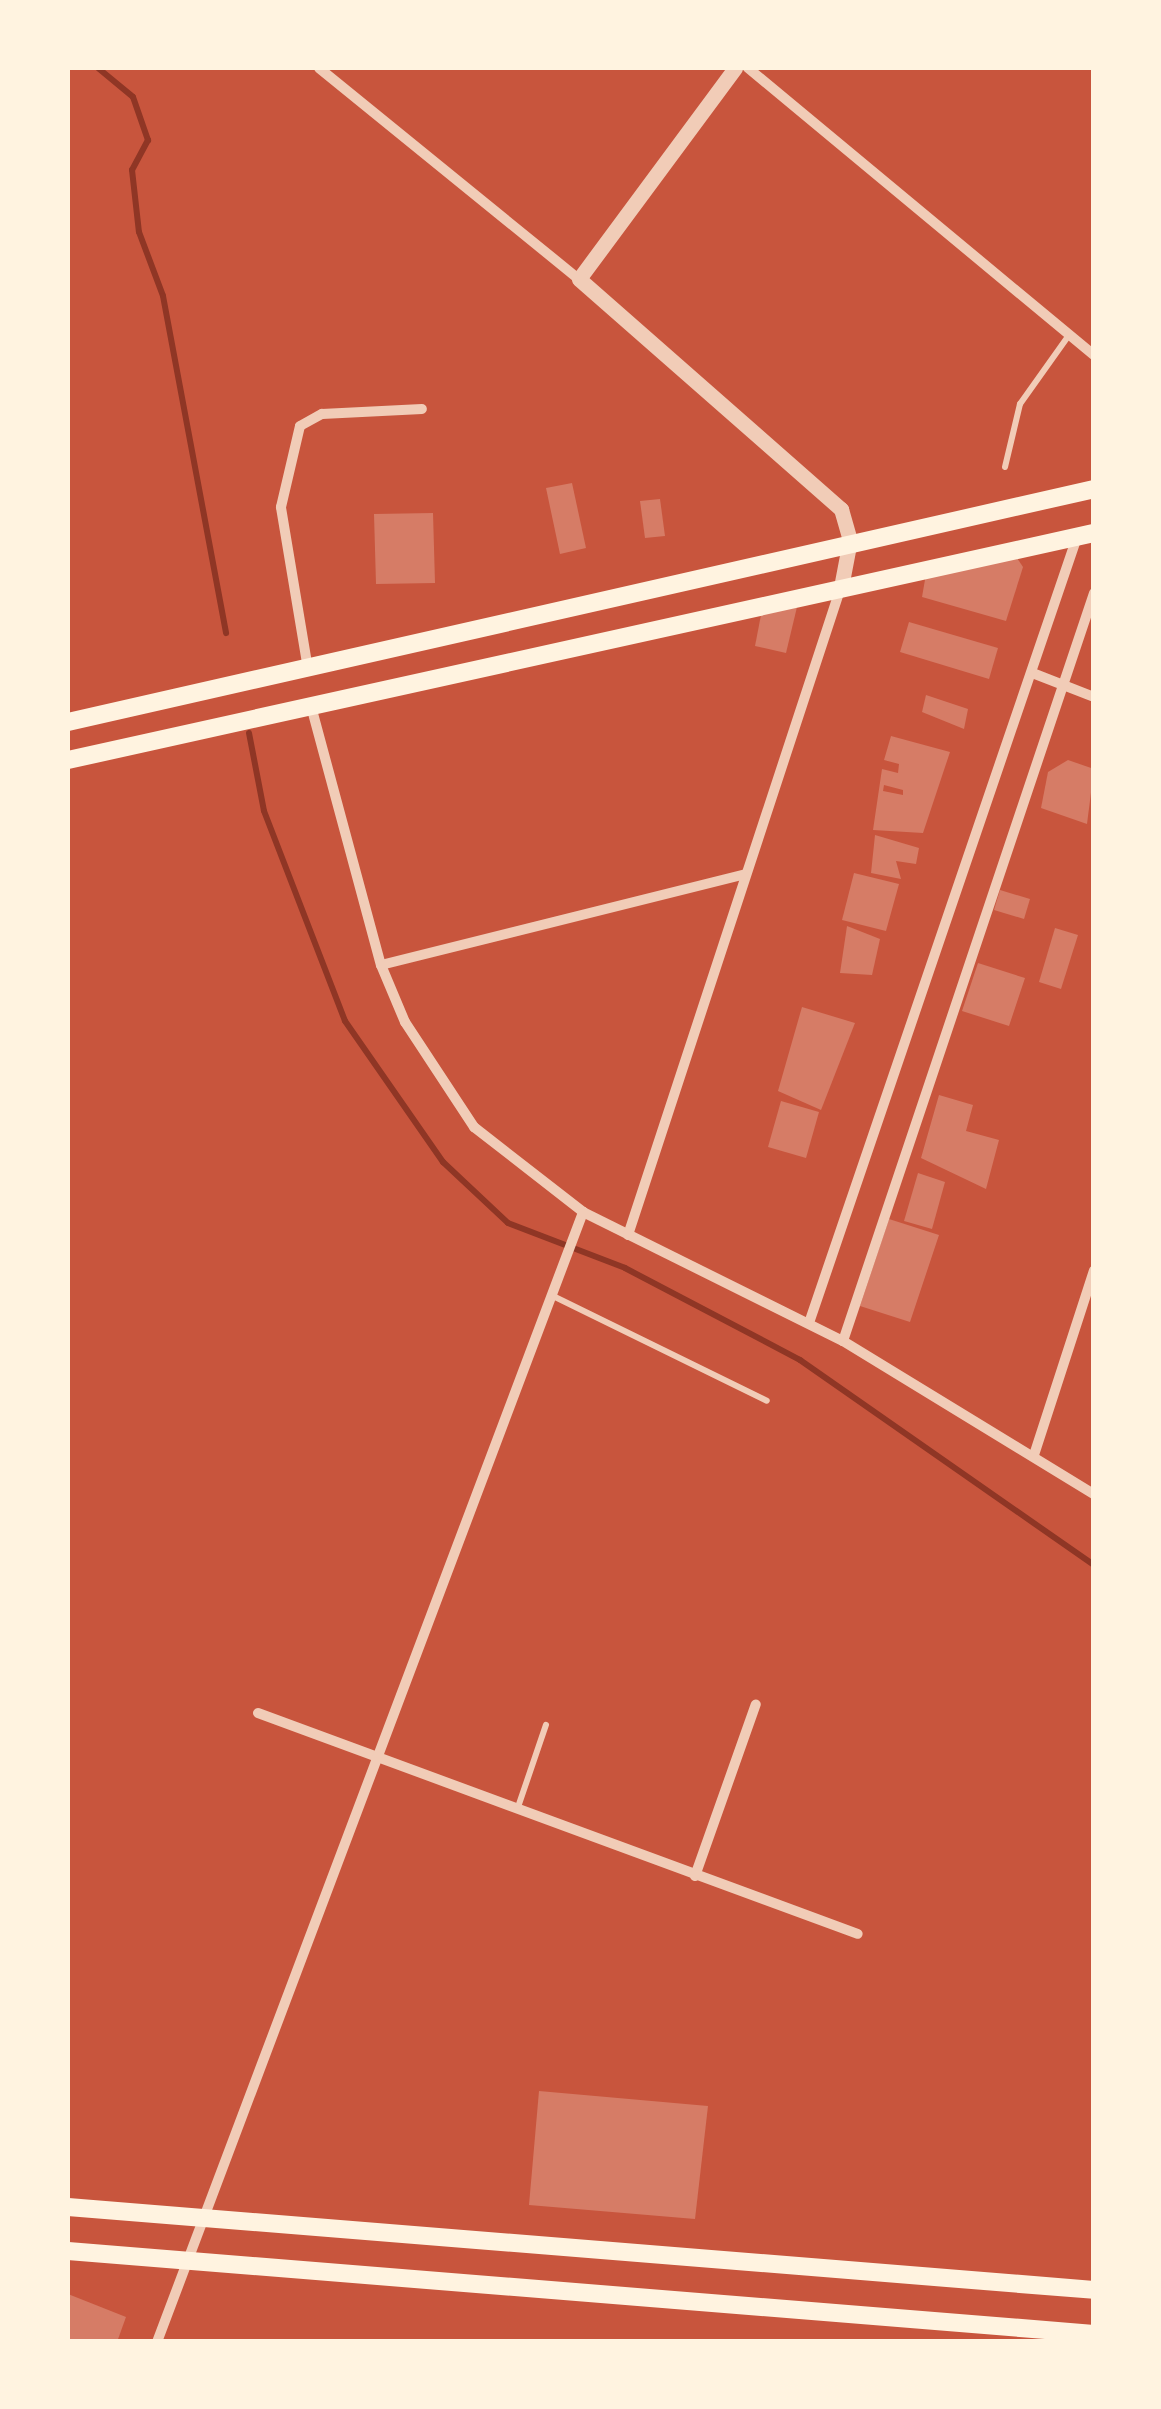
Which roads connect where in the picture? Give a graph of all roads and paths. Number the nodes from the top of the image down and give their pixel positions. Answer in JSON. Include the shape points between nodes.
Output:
{"nodes":[{"id":1,"x":319,"y":68,"type":"edge"},
{"id":2,"x":736,"y":68,"type":"edge"},
{"id":3,"x":748,"y":68,"type":"edge"},
{"id":4,"x":579,"y":279,"type":"junction"},
{"id":5,"x":1070,"y":335,"type":"junction"},
{"id":6,"x":1094,"y":355,"type":"edge"},
{"id":7,"x":422,"y":409,"type":"dead end"},
{"id":8,"x":1005,"y":467,"type":"dead end"},
{"id":9,"x":1094,"y":489,"type":"edge"},
{"id":10,"x":1085,"y":535,"type":"edge"},
{"id":11,"x":850,"y":540,"type":"junction"},
{"id":12,"x":841,"y":588,"type":"junction"},
{"id":13,"x":1094,"y":593,"type":"edge"},
{"id":14,"x":308,"y":669,"type":"junction"},
{"id":15,"x":282,"y":674,"type":"junction"},
{"id":16,"x":1035,"y":674,"type":"junction"},
{"id":17,"x":1065,"y":688,"type":"junction"},
{"id":18,"x":1094,"y":697,"type":"edge"},
{"id":19,"x":311,"y":705,"type":"junction"},
{"id":20,"x":288,"y":708,"type":"junction"},
{"id":21,"x":68,"y":722,"type":"edge"},
{"id":22,"x":68,"y":760,"type":"edge"},
{"id":23,"x":743,"y":876,"type":"junction"},
{"id":24,"x":382,"y":964,"type":"junction"},
{"id":25,"x":584,"y":1212,"type":"junction"},
{"id":26,"x":628,"y":1235,"type":"junction"},
{"id":27,"x":1094,"y":1270,"type":"edge"},
{"id":28,"x":552,"y":1295,"type":"junction"},
{"id":29,"x":809,"y":1323,"type":"junction"},
{"id":30,"x":843,"y":1341,"type":"junction"},
{"id":31,"x":766,"y":1401,"type":"dead end"},
{"id":32,"x":1034,"y":1455,"type":"junction"},
{"id":33,"x":1094,"y":1494,"type":"edge"},
{"id":34,"x":756,"y":1704,"type":"dead end"},
{"id":35,"x":258,"y":1713,"type":"dead end"},
{"id":36,"x":546,"y":1725,"type":"dead end"},
{"id":37,"x":382,"y":1763,"type":"junction"},
{"id":38,"x":517,"y":1811,"type":"junction"},
{"id":39,"x":696,"y":1876,"type":"junction"},
{"id":40,"x":858,"y":1934,"type":"dead end"},
{"id":41,"x":68,"y":2207,"type":"edge"},
{"id":42,"x":206,"y":2218,"type":"junction"},
{"id":43,"x":68,"y":2251,"type":"edge"},
{"id":44,"x":186,"y":2260,"type":"junction"},
{"id":45,"x":1094,"y":2290,"type":"edge"},
{"id":46,"x":1094,"y":2334,"type":"edge"},
{"id":47,"x":157,"y":2342,"type":"edge"}],
"edges":[{"from":1,"to":4,"type":"street"},
{"from":2,"to":4,"type":"street"},
{"from":3,"to":5,"type":"street"},
{"from":4,"to":11,"type":"street","via":[[841,509]]},
{"from":5,"to":6,"type":"street"},
{"from":5,"to":8,"type":"lane","via":[[1020,404]]},
{"from":7,"to":14,"type":"street","via":[[322,414],[300,426],[281,506]]},
{"from":9,"to":11,"type":"main road"},
{"from":10,"to":12,"type":"main road"},
{"from":10,"to":16,"type":"street"},
{"from":11,"to":12,"type":"street"},
{"from":11,"to":14,"type":"main road"},
{"from":12,"to":19,"type":"main road"},
{"from":12,"to":23,"type":"street"},
{"from":13,"to":17,"type":"street"},
{"from":14,"to":15,"type":"main road"},
{"from":15,"to":20,"type":"main road"},
{"from":15,"to":21,"type":"main road"},
{"from":16,"to":17,"type":"street"},
{"from":16,"to":29,"type":"street"},
{"from":17,"to":18,"type":"street"},
{"from":17,"to":30,"type":"street"},
{"from":19,"to":20,"type":"main road"},
{"from":19,"to":24,"type":"street"},
{"from":20,"to":22,"type":"main road"},
{"from":23,"to":24,"type":"street"},
{"from":23,"to":26,"type":"street"},
{"from":24,"to":25,"type":"street","via":[[405,1022],[474,1127]]},
{"from":25,"to":26,"type":"street"},
{"from":25,"to":28,"type":"street"},
{"from":26,"to":29,"type":"street"},
{"from":27,"to":32,"type":"street"},
{"from":28,"to":31,"type":"lane"},
{"from":28,"to":37,"type":"street"},
{"from":29,"to":30,"type":"street"},
{"from":30,"to":32,"type":"street"},
{"from":32,"to":33,"type":"street"},
{"from":34,"to":39,"type":"street"},
{"from":35,"to":37,"type":"street"},
{"from":36,"to":38,"type":"lane"},
{"from":37,"to":38,"type":"street"},
{"from":37,"to":42,"type":"street"},
{"from":38,"to":39,"type":"street"},
{"from":39,"to":40,"type":"street"},
{"from":41,"to":42,"type":"main road"},
{"from":42,"to":44,"type":"street"},
{"from":42,"to":45,"type":"main road"},
{"from":43,"to":44,"type":"main road"},
{"from":44,"to":46,"type":"main road"},
{"from":44,"to":47,"type":"street"}]}
